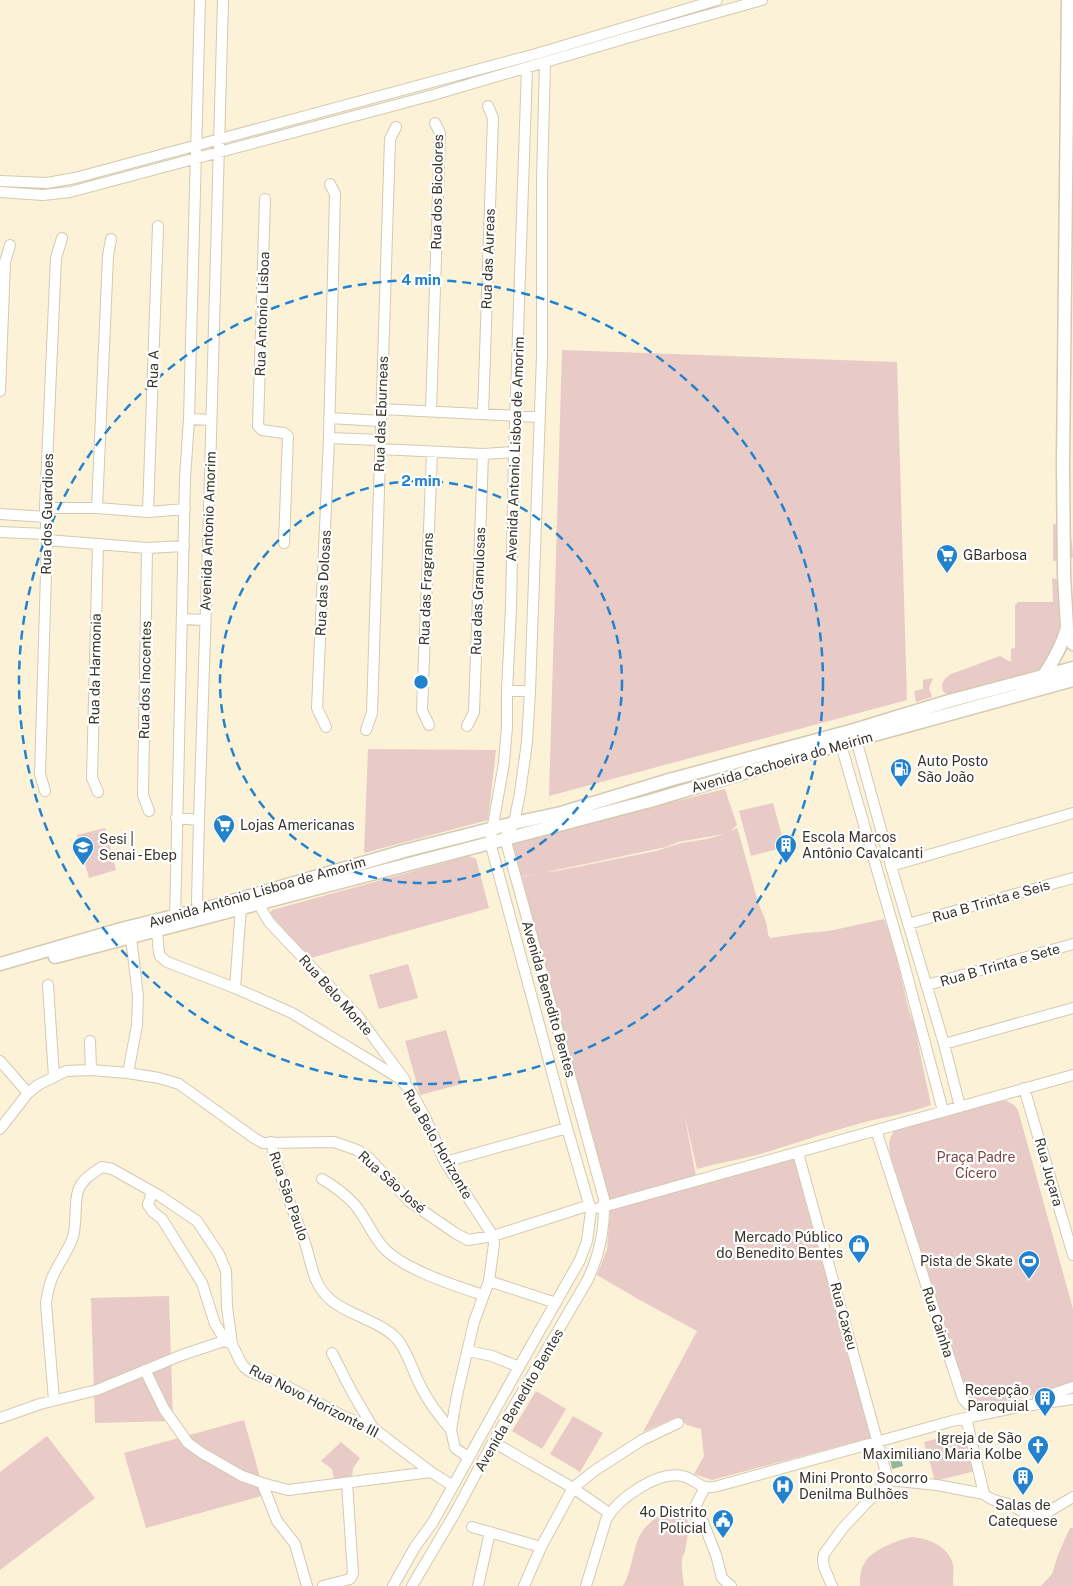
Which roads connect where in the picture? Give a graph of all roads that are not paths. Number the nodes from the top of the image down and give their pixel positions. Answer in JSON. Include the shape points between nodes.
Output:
{"nodes":[{"id":1,"x":200,"y":0,"type":"edge"},
{"id":2,"x":223,"y":0,"type":"edge"},
{"id":3,"x":717,"y":0,"type":"edge"},
{"id":4,"x":762,"y":0,"type":"edge"},
{"id":5,"x":1068,"y":0,"type":"edge"},
{"id":6,"x":545,"y":63,"type":"junction"},
{"id":7,"x":528,"y":68,"type":"junction"},
{"id":8,"x":488,"y":106,"type":"dead end"},
{"id":9,"x":435,"y":123,"type":"dead end"},
{"id":10,"x":396,"y":127,"type":"dead end"},
{"id":11,"x":219,"y":140,"type":"junction"},
{"id":12,"x":196,"y":146,"type":"junction"},
{"id":13,"x":220,"y":153,"type":"junction"},
{"id":14,"x":196,"y":159,"type":"junction"},
{"id":15,"x":0,"y":181,"type":"edge"},
{"id":16,"x":330,"y":184,"type":"dead end"},
{"id":17,"x":0,"y":192,"type":"edge"},
{"id":18,"x":265,"y":199,"type":"dead end"},
{"id":19,"x":158,"y":226,"type":"dead end"},
{"id":20,"x":62,"y":238,"type":"dead end"},
{"id":21,"x":111,"y":240,"type":"dead end"},
{"id":22,"x":10,"y":245,"type":"dead end"},
{"id":23,"x":1068,"y":342,"type":"edge"},
{"id":24,"x":0,"y":391,"type":"edge"},
{"id":25,"x":381,"y":410,"type":"junction"},
{"id":26,"x":431,"y":411,"type":"junction"},
{"id":27,"x":483,"y":414,"type":"junction"},
{"id":28,"x":516,"y":416,"type":"junction"},
{"id":29,"x":539,"y":417,"type":"junction"},
{"id":30,"x":329,"y":418,"type":"junction"},
{"id":31,"x":189,"y":419,"type":"junction"},
{"id":32,"x":211,"y":420,"type":"junction"},
{"id":33,"x":381,"y":421,"type":"junction"},
{"id":34,"x":329,"y":438,"type":"junction"},
{"id":35,"x":380,"y":444,"type":"junction"},
{"id":36,"x":432,"y":452,"type":"junction"},
{"id":37,"x":514,"y":452,"type":"junction"},
{"id":38,"x":483,"y":454,"type":"junction"},
{"id":39,"x":97,"y":508,"type":"junction"},
{"id":40,"x":185,"y":510,"type":"junction"},
{"id":41,"x":46,"y":512,"type":"junction"},
{"id":42,"x":148,"y":512,"type":"junction"},
{"id":43,"x":0,"y":514,"type":"edge"},
{"id":44,"x":0,"y":532,"type":"edge"},
{"id":45,"x":46,"y":537,"type":"junction"},
{"id":46,"x":284,"y":543,"type":"dead end"},
{"id":47,"x":98,"y":544,"type":"junction"},
{"id":48,"x":184,"y":546,"type":"junction"},
{"id":49,"x":147,"y":548,"type":"junction"},
{"id":50,"x":182,"y":619,"type":"junction"},
{"id":51,"x":205,"y":620,"type":"junction"},
{"id":52,"x":1069,"y":632,"type":"edge"},
{"id":53,"x":1073,"y":644,"type":"edge"},
{"id":54,"x":1073,"y":668,"type":"edge"},
{"id":55,"x":1044,"y":675,"type":"junction"},
{"id":56,"x":1073,"y":680,"type":"edge"},
{"id":57,"x":507,"y":691,"type":"junction"},
{"id":58,"x":530,"y":691,"type":"junction"},
{"id":59,"x":429,"y":725,"type":"dead end"},
{"id":60,"x":467,"y":726,"type":"dead end"},
{"id":61,"x":326,"y":727,"type":"dead end"},
{"id":62,"x":366,"y":730,"type":"dead end"},
{"id":63,"x":855,"y":735,"type":"junction"},
{"id":64,"x":839,"y":739,"type":"junction"},
{"id":65,"x":45,"y":791,"type":"dead end"},
{"id":66,"x":98,"y":792,"type":"dead end"},
{"id":67,"x":149,"y":811,"type":"dead end"},
{"id":68,"x":1073,"y":813,"type":"edge"},
{"id":69,"x":176,"y":818,"type":"junction"},
{"id":70,"x":199,"y":820,"type":"junction"},
{"id":71,"x":514,"y":822,"type":"junction"},
{"id":72,"x":493,"y":828,"type":"junction"},
{"id":73,"x":505,"y":838,"type":"junction"},
{"id":74,"x":490,"y":842,"type":"junction"},
{"id":75,"x":891,"y":866,"type":"junction"},
{"id":76,"x":1073,"y":878,"type":"edge"},
{"id":77,"x":258,"y":903,"type":"junction"},
{"id":78,"x":241,"y":907,"type":"junction"},
{"id":79,"x":199,"y":914,"type":"junction"},
{"id":80,"x":175,"y":921,"type":"junction"},
{"id":81,"x":908,"y":924,"type":"junction"},
{"id":82,"x":157,"y":931,"type":"junction"},
{"id":83,"x":132,"y":938,"type":"junction"},
{"id":84,"x":1073,"y":944,"type":"edge"},
{"id":85,"x":919,"y":955,"type":"junction"},
{"id":86,"x":903,"y":960,"type":"junction"},
{"id":87,"x":0,"y":964,"type":"edge"},
{"id":88,"x":0,"y":972,"type":"edge"},
{"id":89,"x":48,"y":985,"type":"dead end"},
{"id":90,"x":927,"y":985,"type":"junction"},
{"id":91,"x":235,"y":988,"type":"junction"},
{"id":92,"x":1073,"y":1008,"type":"edge"},
{"id":93,"x":90,"y":1041,"type":"dead end"},
{"id":94,"x":944,"y":1044,"type":"junction"},
{"id":95,"x":0,"y":1061,"type":"edge"},
{"id":96,"x":91,"y":1070,"type":"junction"},
{"id":97,"x":128,"y":1073,"type":"junction"},
{"id":98,"x":1073,"y":1075,"type":"edge"},
{"id":99,"x":54,"y":1077,"type":"junction"},
{"id":100,"x":1024,"y":1088,"type":"junction"},
{"id":101,"x":410,"y":1090,"type":"junction"},
{"id":102,"x":28,"y":1093,"type":"junction"},
{"id":103,"x":960,"y":1107,"type":"junction"},
{"id":104,"x":943,"y":1111,"type":"junction"},
{"id":105,"x":567,"y":1128,"type":"junction"},
{"id":106,"x":0,"y":1129,"type":"edge"},
{"id":107,"x":876,"y":1130,"type":"junction"},
{"id":108,"x":271,"y":1142,"type":"junction"},
{"id":109,"x":798,"y":1153,"type":"junction"},
{"id":110,"x":445,"y":1162,"type":"junction"},
{"id":111,"x":322,"y":1179,"type":"dead end"},
{"id":112,"x":152,"y":1192,"type":"junction"},
{"id":113,"x":604,"y":1207,"type":"junction"},
{"id":114,"x":591,"y":1208,"type":"junction"},
{"id":115,"x":493,"y":1236,"type":"junction"},
{"id":116,"x":1073,"y":1255,"type":"edge"},
{"id":117,"x":489,"y":1281,"type":"junction"},
{"id":118,"x":483,"y":1295,"type":"junction"},
{"id":119,"x":556,"y":1303,"type":"junction"},
{"id":120,"x":228,"y":1342,"type":"junction"},
{"id":121,"x":468,"y":1351,"type":"junction"},
{"id":122,"x":332,"y":1353,"type":"dead end"},
{"id":123,"x":519,"y":1366,"type":"junction"},
{"id":124,"x":145,"y":1370,"type":"junction"},
{"id":125,"x":1073,"y":1388,"type":"edge"},
{"id":126,"x":963,"y":1399,"type":"junction"},
{"id":127,"x":1073,"y":1399,"type":"edge"},
{"id":128,"x":54,"y":1400,"type":"junction"},
{"id":129,"x":1018,"y":1407,"type":"junction"},
{"id":130,"x":984,"y":1413,"type":"junction"},
{"id":131,"x":0,"y":1418,"type":"edge"},
{"id":132,"x":966,"y":1418,"type":"junction"},
{"id":133,"x":952,"y":1421,"type":"junction"},
{"id":134,"x":678,"y":1422,"type":"dead end"},
{"id":135,"x":373,"y":1428,"type":"junction"},
{"id":136,"x":451,"y":1430,"type":"junction"},
{"id":137,"x":493,"y":1442,"type":"junction"},
{"id":138,"x":878,"y":1442,"type":"junction"},
{"id":139,"x":468,"y":1457,"type":"junction"},
{"id":140,"x":431,"y":1472,"type":"junction"},
{"id":141,"x":888,"y":1480,"type":"junction"},
{"id":142,"x":262,"y":1483,"type":"junction"},
{"id":143,"x":347,"y":1483,"type":"junction"},
{"id":144,"x":453,"y":1486,"type":"junction"},
{"id":145,"x":705,"y":1487,"type":"junction"},
{"id":146,"x":574,"y":1488,"type":"junction"},
{"id":147,"x":984,"y":1494,"type":"junction"},
{"id":148,"x":1073,"y":1497,"type":"edge"},
{"id":149,"x":610,"y":1513,"type":"junction"},
{"id":150,"x":433,"y":1522,"type":"junction"},
{"id":151,"x":472,"y":1527,"type":"dead end"},
{"id":152,"x":446,"y":1529,"type":"junction"},
{"id":153,"x":490,"y":1532,"type":"junction"},
{"id":154,"x":541,"y":1547,"type":"junction"},
{"id":155,"x":307,"y":1586,"type":"edge"},
{"id":156,"x":323,"y":1586,"type":"edge"},
{"id":157,"x":393,"y":1586,"type":"edge"},
{"id":158,"x":412,"y":1586,"type":"edge"},
{"id":159,"x":478,"y":1586,"type":"edge"},
{"id":160,"x":524,"y":1586,"type":"edge"},
{"id":161,"x":586,"y":1586,"type":"edge"},
{"id":162,"x":731,"y":1586,"type":"edge"},
{"id":163,"x":832,"y":1586,"type":"edge"}],
"edges":[{"from":1,"to":12,"type":"street","name":"Avenida Antonio Amorim"},
{"from":2,"to":11,"type":"street","name":"Avenida Antonio Amorim"},
{"from":3,"to":11,"type":"street","via":[[536,54]]},
{"from":4,"to":6,"type":"street"},
{"from":5,"to":23,"type":"main road"},
{"from":6,"to":7,"type":"street"},
{"from":6,"to":29,"type":"street","name":"Avenida Antonio Lisboa de Amorim"},
{"from":7,"to":13,"type":"street"},
{"from":7,"to":28,"type":"street","name":"Avenida Antonio Lisboa de Amorim"},
{"from":8,"to":27,"type":"street","name":"Rua das Aureas","via":[[493,118]]},
{"from":9,"to":26,"type":"street","name":"Rua dos Bicolores","via":[[440,134]]},
{"from":10,"to":25,"type":"street","name":"Rua das Eburneas","via":[[390,139]]},
{"from":11,"to":12,"type":"street"},
{"from":11,"to":13,"type":"street","name":"Avenida Antonio Amorim"},
{"from":12,"to":14,"type":"street","name":"Avenida Antonio Amorim"},
{"from":12,"to":15,"type":"street","via":[[75,178],[47,183]]},
{"from":13,"to":14,"type":"street"},
{"from":13,"to":32,"type":"street","name":"Avenida Antonio Amorim"},
{"from":14,"to":17,"type":"street","via":[[70,192],[43,195]]},
{"from":14,"to":31,"type":"street","name":"Avenida Antonio Amorim"},
{"from":16,"to":30,"type":"street","name":"Rua das Dolosas","via":[[335,194]]},
{"from":18,"to":46,"type":"street","name":"Rua Antonio Lisboa","via":[[258,428],[288,436]]},
{"from":19,"to":42,"type":"street","name":"Rua A"},
{"from":20,"to":41,"type":"street","name":"Rua dos Guardioes","via":[[56,258]]},
{"from":21,"to":39,"type":"street"},
{"from":22,"to":24,"type":"street","via":[[5,262]]},
{"from":23,"to":52,"type":"main road","via":[[1063,464],[1064,575]]},
{"from":25,"to":26,"type":"street"},
{"from":25,"to":33,"type":"street","name":"Rua das Eburneas"},
{"from":26,"to":27,"type":"street"},
{"from":27,"to":28,"type":"street"},
{"from":28,"to":29,"type":"street"},
{"from":28,"to":37,"type":"street","name":"Avenida Antonio Lisboa de Amorim"},
{"from":29,"to":58,"type":"street","name":"Avenida Antonio Lisboa de Amorim"},
{"from":30,"to":33,"type":"street"},
{"from":30,"to":34,"type":"street","name":"Rua das Dolosas"},
{"from":31,"to":32,"type":"street"},
{"from":31,"to":40,"type":"street","name":"Avenida Antonio Amorim"},
{"from":32,"to":51,"type":"street","name":"Avenida Antonio Amorim","via":[[213,545]]},
{"from":33,"to":35,"type":"street","name":"Rua das Eburneas"},
{"from":34,"to":35,"type":"street"},
{"from":34,"to":61,"type":"street","name":"Rua das Dolosas","via":[[317,708]]},
{"from":35,"to":36,"type":"street"},
{"from":35,"to":62,"type":"street","name":"Rua das Eburneas","via":[[372,713]]},
{"from":36,"to":38,"type":"street"},
{"from":36,"to":59,"type":"street","name":"Rua das Fragrans","via":[[422,710]]},
{"from":37,"to":38,"type":"street"},
{"from":37,"to":57,"type":"street","name":"Avenida Antonio Lisboa de Amorim"},
{"from":38,"to":60,"type":"street","name":"Rua das Granulosas","via":[[474,712]]},
{"from":39,"to":41,"type":"street","name":"Avenida Antonio Amorim"},
{"from":39,"to":42,"type":"street","name":"Avenida Antonio Amorim"},
{"from":40,"to":42,"type":"street","name":"Avenida Antonio Amorim"},
{"from":40,"to":48,"type":"street","name":"Avenida Antonio Amorim"},
{"from":41,"to":43,"type":"street","name":"Avenida Antonio Amorim"},
{"from":41,"to":45,"type":"street","name":"Rua dos Guardioes"},
{"from":44,"to":45,"type":"street","name":"Avenida Antonio Amorim"},
{"from":45,"to":47,"type":"street","name":"Avenida Antonio Amorim"},
{"from":45,"to":65,"type":"street","name":"Rua dos Guardioes","via":[[40,774]]},
{"from":47,"to":49,"type":"street","name":"Avenida Antonio Amorim"},
{"from":47,"to":66,"type":"street","name":"Rua da Harmonia","via":[[92,778]]},
{"from":48,"to":49,"type":"street","name":"Avenida Antonio Amorim"},
{"from":48,"to":50,"type":"street","name":"Avenida Antonio Amorim"},
{"from":49,"to":67,"type":"street","name":"Rua dos Inocentes","via":[[143,795]]},
{"from":50,"to":51,"type":"street"},
{"from":50,"to":69,"type":"street","name":"Avenida Antonio Amorim"},
{"from":51,"to":70,"type":"street","name":"Avenida Antonio Amorim"},
{"from":52,"to":53,"type":"main road"},
{"from":52,"to":55,"type":"main road"},
{"from":54,"to":55,"type":"main road","name":"Avenida Cachoeira do Meirim"},
{"from":55,"to":63,"type":"main road","name":"Avenida Cachoeira do Meirim","via":[[942,703]]},
{"from":56,"to":63,"type":"main road","name":"Avenida Cachoeira do Meirim"},
{"from":57,"to":58,"type":"street"},
{"from":57,"to":72,"type":"street","name":"Avenida Antonio Lisboa de Amorim","via":[[504,763]]},
{"from":58,"to":71,"type":"street","name":"Avenida Antonio Lisboa de Amorim","via":[[527,742]]},
{"from":63,"to":64,"type":"main road","name":"Avenida Cachoeira do Meirim"},
{"from":63,"to":75,"type":"street"},
{"from":64,"to":71,"type":"main road","name":"Avenida Cachoeira do Meirim"},
{"from":64,"to":73,"type":"main road","name":"Avenida Cachoeira do Meirim","via":[[650,801]]},
{"from":64,"to":86,"type":"street"},
{"from":68,"to":75,"type":"street"},
{"from":69,"to":70,"type":"street"},
{"from":69,"to":80,"type":"street","name":"Avenida Antonio Amorim"},
{"from":70,"to":79,"type":"street","name":"Avenida Antonio Amorim"},
{"from":71,"to":72,"type":"main road","name":"Avenida Antônio Lisboa de Amorim"},
{"from":71,"to":73,"type":"street"},
{"from":72,"to":74,"type":"street","name":"Avenida Benedito Bentes"},
{"from":72,"to":79,"type":"main road","name":"Avenida Antônio Lisboa de Amorim","via":[[395,853],[219,905]]},
{"from":73,"to":74,"type":"main road","name":"Avenida Cachoeira do Meirim"},
{"from":73,"to":113,"type":"street","name":"Avenida Benedito Bentes"},
{"from":74,"to":77,"type":"main road","name":"Avenida Antônio Lisboa de Amorim"},
{"from":74,"to":105,"type":"street","name":"Avenida Benedito Bentes"},
{"from":75,"to":81,"type":"street"},
{"from":76,"to":81,"type":"street","name":"Rua B Trinta e Seis"},
{"from":77,"to":78,"type":"main road","name":"Avenida Antônio Lisboa de Amorim"},
{"from":77,"to":101,"type":"street","name":"Rua Belo Monte","via":[[276,929],[357,1015]]},
{"from":78,"to":79,"type":"main road","name":"Avenida Antônio Lisboa de Amorim"},
{"from":78,"to":91,"type":"street"},
{"from":79,"to":80,"type":"main road","name":"Avenida Antônio Lisboa de Amorim"},
{"from":80,"to":82,"type":"main road","name":"Avenida Antônio Lisboa de Amorim"},
{"from":80,"to":87,"type":"main road","name":"Avenida Antônio Lisboa de Amorim"},
{"from":81,"to":85,"type":"street"},
{"from":82,"to":83,"type":"main road","name":"Avenida Antônio Lisboa de Amorim"},
{"from":82,"to":91,"type":"street","name":"Rua Belo Horizonte","via":[[159,953],[163,959]]},
{"from":83,"to":88,"type":"main road","name":"Avenida Antônio Lisboa de Amorim"},
{"from":83,"to":97,"type":"street","via":[[138,996],[137,1025]]},
{"from":84,"to":90,"type":"street","name":"Rua B Trinta e Sete"},
{"from":85,"to":86,"type":"street"},
{"from":85,"to":90,"type":"street"},
{"from":86,"to":104,"type":"street"},
{"from":89,"to":99,"type":"street"},
{"from":90,"to":94,"type":"street"},
{"from":91,"to":101,"type":"street","name":"Rua Belo Horizonte","via":[[292,1013],[331,1035],[399,1078]]},
{"from":92,"to":94,"type":"street"},
{"from":93,"to":96,"type":"street"},
{"from":94,"to":103,"type":"street"},
{"from":95,"to":102,"type":"street"},
{"from":96,"to":97,"type":"street","name":"Rua São Paulo"},
{"from":96,"to":99,"type":"street","name":"Rua São Paulo","via":[[66,1071]]},
{"from":97,"to":108,"type":"street","name":"Rua São Paulo","via":[[179,1084],[254,1138],[264,1143]]},
{"from":98,"to":100,"type":"street"},
{"from":99,"to":102,"type":"street","name":"Rua São Paulo"},
{"from":100,"to":103,"type":"street"},
{"from":100,"to":116,"type":"street","name":"Rua Juçara"},
{"from":101,"to":110,"type":"street","name":"Rua Belo Horizonte"},
{"from":102,"to":106,"type":"street","name":"Rua São Paulo"},
{"from":103,"to":104,"type":"street"},
{"from":104,"to":107,"type":"street"},
{"from":105,"to":110,"type":"street"},
{"from":105,"to":114,"type":"street","name":"Avenida Benedito Bentes"},
{"from":107,"to":109,"type":"street"},
{"from":107,"to":126,"type":"street","name":"Rua Cainha"},
{"from":108,"to":115,"type":"street","name":"Rua São José","via":[[334,1142],[358,1150],[410,1202],[455,1233],[468,1240]]},
{"from":108,"to":136,"type":"street","name":"Rua São Paulo","via":[[321,1288],[337,1304],[396,1338],[421,1388]]},
{"from":109,"to":113,"type":"street"},
{"from":109,"to":138,"type":"street","name":"Rua Caxeu"},
{"from":110,"to":115,"type":"street","name":"Rua Belo Horizonte"},
{"from":111,"to":118,"type":"street","via":[[356,1207],[383,1248],[402,1262]]},
{"from":112,"to":120,"type":"street","via":[[148,1205],[162,1219],[202,1282],[215,1324]]},
{"from":112,"to":120,"type":"street","name":"Rua Novo Horizonte III","via":[[197,1221],[219,1254],[226,1271]]},
{"from":112,"to":128,"type":"street","name":"Rua Novo Horizonte III","via":[[112,1169],[102,1167],[91,1174],[78,1191],[76,1224],[52,1278],[46,1304]]},
{"from":113,"to":114,"type":"street"},
{"from":113,"to":137,"type":"street","name":"Avenida Benedito Bentes","via":[[602,1238],[590,1276]]},
{"from":114,"to":115,"type":"street","name":"Rua São José"},
{"from":114,"to":119,"type":"street","name":"Avenida Benedito Bentes","via":[[587,1241]]},
{"from":115,"to":117,"type":"street"},
{"from":117,"to":118,"type":"street"},
{"from":117,"to":119,"type":"street"},
{"from":118,"to":121,"type":"street"},
{"from":119,"to":123,"type":"street","name":"Avenida Benedito Bentes"},
{"from":120,"to":124,"type":"street"},
{"from":120,"to":135,"type":"street","name":"Rua Novo Horizonte III","via":[[244,1367],[252,1372]]},
{"from":121,"to":123,"type":"street"},
{"from":121,"to":136,"type":"street"},
{"from":122,"to":135,"type":"street"},
{"from":123,"to":139,"type":"street","name":"Avenida Benedito Bentes"},
{"from":124,"to":128,"type":"street","via":[[97,1390]]},
{"from":124,"to":142,"type":"street","via":[[164,1409],[188,1443],[242,1476]]},
{"from":125,"to":129,"type":"street"},
{"from":126,"to":130,"type":"street"},
{"from":126,"to":133,"type":"street"},
{"from":127,"to":129,"type":"street"},
{"from":128,"to":131,"type":"street"},
{"from":129,"to":130,"type":"street"},
{"from":130,"to":132,"type":"street"},
{"from":132,"to":133,"type":"street"},
{"from":132,"to":147,"type":"street"},
{"from":133,"to":138,"type":"street"},
{"from":134,"to":146,"type":"street","via":[[642,1440]]},
{"from":135,"to":140,"type":"street","name":"Rua Novo Horizonte III"},
{"from":136,"to":139,"type":"street","via":[[455,1448]]},
{"from":137,"to":146,"type":"street"},
{"from":137,"to":152,"type":"street","name":"Avenida Benedito Bentes"},
{"from":138,"to":141,"type":"street","name":"Rua Caxeu"},
{"from":138,"to":145,"type":"street"},
{"from":139,"to":144,"type":"street","name":"Avenida Benedito Bentes"},
{"from":140,"to":143,"type":"street"},
{"from":140,"to":144,"type":"street","name":"Rua Novo Horizonte III"},
{"from":141,"to":147,"type":"street"},
{"from":141,"to":163,"type":"street","via":[[843,1528],[824,1554],[824,1568]]},
{"from":142,"to":143,"type":"street","via":[[288,1490]]},
{"from":142,"to":155,"type":"street","via":[[277,1521],[295,1544]]},
{"from":143,"to":156,"type":"street","via":[[353,1574],[350,1579]]},
{"from":144,"to":150,"type":"street","name":"Avenida Benedito Bentes"},
{"from":145,"to":149,"type":"street","via":[[684,1476],[674,1475],[643,1486]]},
{"from":145,"to":162,"type":"street","via":[[694,1509],[696,1519],[703,1522],[722,1578]]},
{"from":146,"to":149,"type":"street"},
{"from":146,"to":154,"type":"street"},
{"from":147,"to":148,"type":"street","via":[[989,1499],[1038,1518]]},
{"from":149,"to":161,"type":"street"},
{"from":150,"to":152,"type":"street"},
{"from":150,"to":157,"type":"street","name":"Avenida Benedito Bentes"},
{"from":151,"to":153,"type":"street"},
{"from":152,"to":158,"type":"street","name":"Avenida Benedito Bentes"},
{"from":153,"to":154,"type":"street"},
{"from":153,"to":159,"type":"street"},
{"from":154,"to":160,"type":"street"}]}
